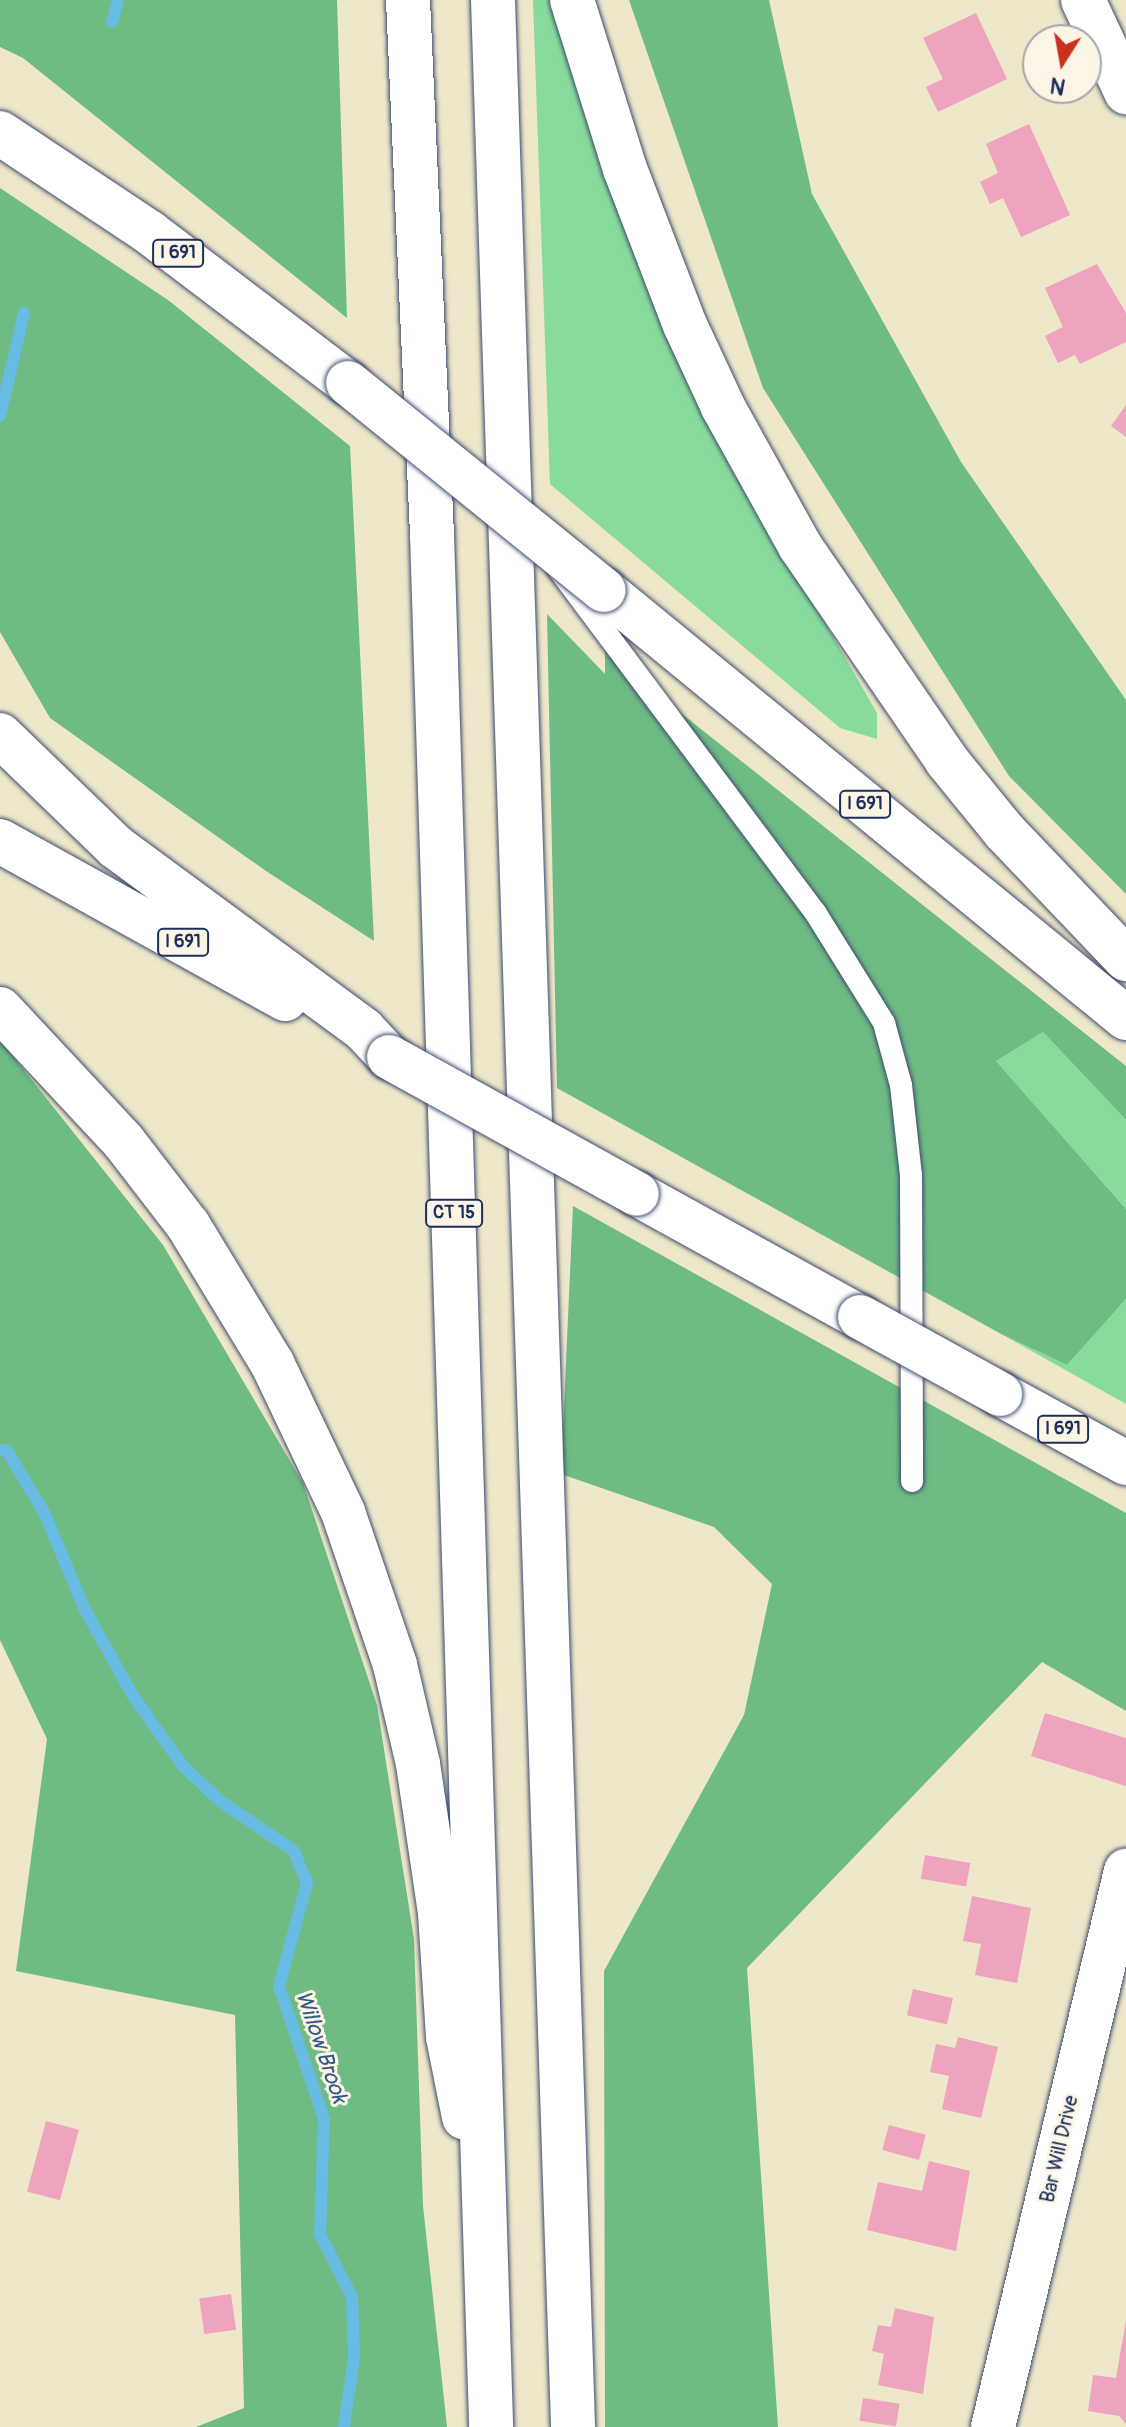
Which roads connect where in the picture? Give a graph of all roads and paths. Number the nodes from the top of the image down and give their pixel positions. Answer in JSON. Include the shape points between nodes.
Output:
{"nodes":[{"id":1,"x":408,"y":0,"type":"edge"},
{"id":2,"x":493,"y":0,"type":"edge"},
{"id":3,"x":572,"y":0,"type":"edge"},
{"id":4,"x":1083,"y":0,"type":"edge"},
{"id":5,"x":1126,"y":92,"type":"edge"},
{"id":6,"x":0,"y":133,"type":"edge"},
{"id":7,"x":535,"y":535,"type":"junction"},
{"id":8,"x":0,"y":735,"type":"edge"},
{"id":9,"x":0,"y":841,"type":"edge"},
{"id":10,"x":1126,"y":959,"type":"edge"},
{"id":11,"x":0,"y":1009,"type":"edge"},
{"id":12,"x":1126,"y":1018,"type":"edge"},
{"id":13,"x":372,"y":1044,"type":"junction"},
{"id":14,"x":1126,"y":1463,"type":"edge"},
{"id":15,"x":912,"y":1481,"type":"dead end"},
{"id":16,"x":1126,"y":1871,"type":"edge"},
{"id":17,"x":486,"y":2189,"type":"junction"},
{"id":18,"x":491,"y":2427,"type":"edge"},
{"id":19,"x":573,"y":2427,"type":"edge"},
{"id":20,"x":993,"y":2427,"type":"edge"}],
"edges":[{"from":1,"to":17,"type":"main road","number":"CT 15","via":[[432,534]]},
{"from":2,"to":19,"type":"main road"},
{"from":3,"to":10,"type":"main road","via":[[625,169],[685,325],[723,407],[800,546],[956,773]]},
{"from":4,"to":5,"type":"main road"},
{"from":6,"to":7,"type":"main road","number":"I 691","bridge":true,"via":[[149,232],[348,383]]},
{"from":7,"to":12,"type":"main road","number":"I 691","bridge":true},
{"from":7,"to":15,"type":"lane","via":[[605,637],[815,912],[884,1023],[901,1085],[911,1175]]},
{"from":8,"to":13,"type":"main road","via":[[116,847]]},
{"from":9,"to":13,"type":"main road","number":"I 691"},
{"from":11,"to":17,"type":"main road","via":[[124,1142],[188,1225],[272,1363],[343,1512],[388,1639],[418,1764],[440,1913],[452,2069]]},
{"from":13,"to":14,"type":"main road","number":"I 691","bridge":true},
{"from":16,"to":20,"type":"main road","name":"Bar Will Drive"},
{"from":17,"to":18,"type":"main road","number":"CT 15"}]}
